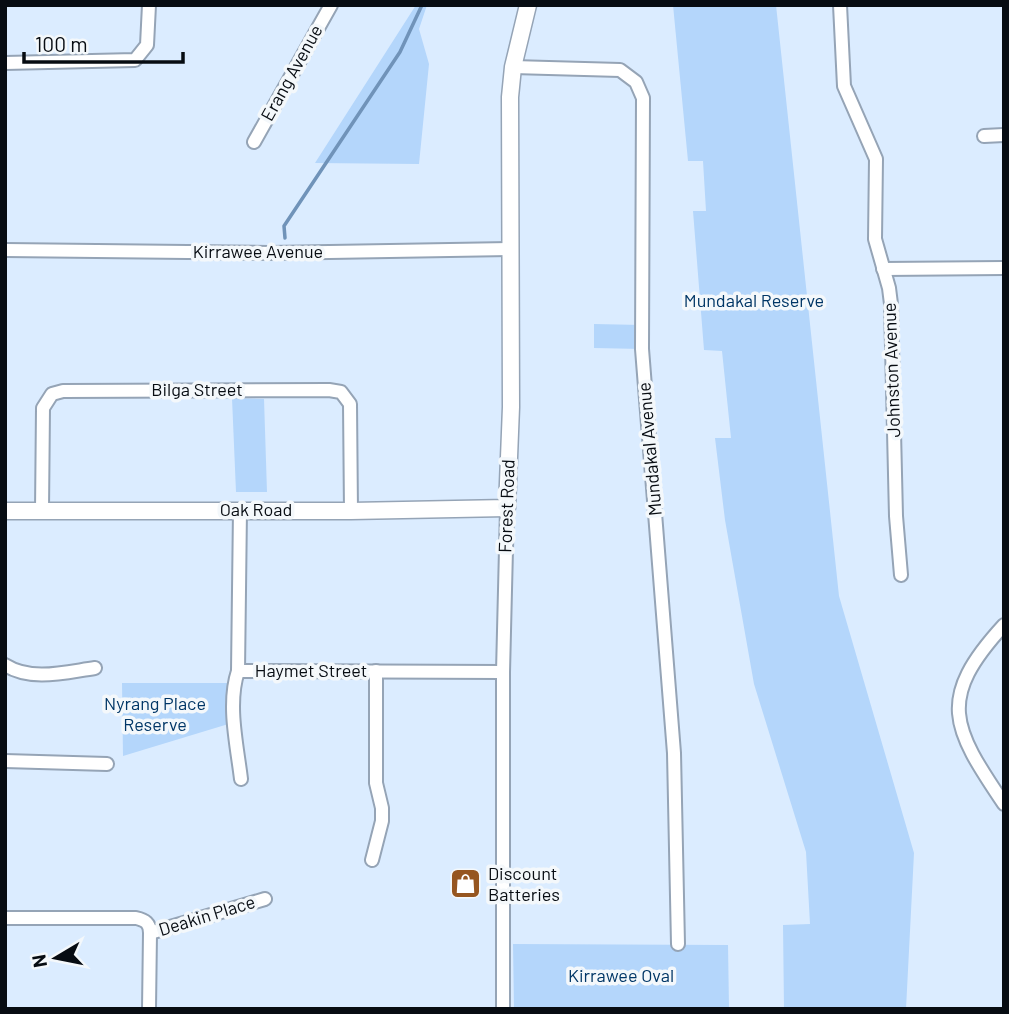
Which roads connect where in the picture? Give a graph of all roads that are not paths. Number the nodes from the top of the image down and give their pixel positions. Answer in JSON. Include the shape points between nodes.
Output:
{"nodes":[{"id":1,"x":149,"y":5,"type":"edge"},
{"id":2,"x":331,"y":5,"type":"edge"},
{"id":3,"x":528,"y":5,"type":"edge"},
{"id":4,"x":839,"y":5,"type":"edge"},
{"id":5,"x":5,"y":63,"type":"edge"},
{"id":6,"x":513,"y":66,"type":"junction"},
{"id":7,"x":1004,"y":135,"type":"edge"},
{"id":8,"x":984,"y":136,"type":"dead end"},
{"id":9,"x":254,"y":142,"type":"dead end"},
{"id":10,"x":5,"y":250,"type":"edge"},
{"id":11,"x":510,"y":250,"type":"junction"},
{"id":12,"x":1004,"y":268,"type":"edge"},
{"id":13,"x":884,"y":269,"type":"junction"},
{"id":14,"x":507,"y":508,"type":"junction"},
{"id":15,"x":240,"y":510,"type":"junction"},
{"id":16,"x":5,"y":511,"type":"edge"},
{"id":17,"x":42,"y":511,"type":"junction"},
{"id":18,"x":351,"y":511,"type":"junction"},
{"id":19,"x":901,"y":575,"type":"dead end"},
{"id":20,"x":1004,"y":625,"type":"edge"},
{"id":21,"x":5,"y":665,"type":"edge"},
{"id":22,"x":95,"y":668,"type":"dead end"},
{"id":23,"x":238,"y":671,"type":"junction"},
{"id":24,"x":376,"y":671,"type":"junction"},
{"id":25,"x":503,"y":672,"type":"junction"},
{"id":26,"x":5,"y":761,"type":"edge"},
{"id":27,"x":107,"y":764,"type":"dead end"},
{"id":28,"x":241,"y":779,"type":"dead end"},
{"id":29,"x":1004,"y":804,"type":"edge"},
{"id":30,"x":372,"y":860,"type":"dead end"},
{"id":31,"x":265,"y":899,"type":"dead end"},
{"id":32,"x":5,"y":918,"type":"edge"},
{"id":33,"x":148,"y":927,"type":"junction"},
{"id":34,"x":678,"y":944,"type":"dead end"},
{"id":35,"x":149,"y":1009,"type":"edge"},
{"id":36,"x":503,"y":1009,"type":"edge"}],
"edges":[{"from":1,"to":5,"type":"street","via":[[147,45],[135,60]]},
{"from":2,"to":9,"type":"street","name":"Erang Avenue"},
{"from":3,"to":6,"type":"street","name":"Forest Road"},
{"from":4,"to":13,"type":"street","name":"Johnston Avenue","via":[[844,86],[876,159],[875,240]]},
{"from":6,"to":11,"type":"street","name":"Forest Road"},
{"from":6,"to":34,"type":"street","name":"Mundakal Avenue","via":[[620,70],[636,82],[643,98],[642,349],[674,753]]},
{"from":7,"to":8,"type":"street"},
{"from":10,"to":11,"type":"street","name":"Kirrawee Avenue"},
{"from":11,"to":14,"type":"street","name":"Forest Road"},
{"from":12,"to":13,"type":"street"},
{"from":13,"to":19,"type":"street","name":"Johnston Avenue","via":[[891,304]]},
{"from":14,"to":18,"type":"street","name":"Oak Road"},
{"from":14,"to":25,"type":"street","name":"Forest Road"},
{"from":15,"to":17,"type":"street","name":"Oak Road"},
{"from":15,"to":18,"type":"street","name":"Oak Road"},
{"from":15,"to":23,"type":"street","name":"Haymet Street"},
{"from":16,"to":17,"type":"street","name":"Oak Road"},
{"from":17,"to":18,"type":"street","name":"Bilga Street","via":[[43,408],[52,394],[329,390],[345,395],[350,404]]},
{"from":20,"to":29,"type":"street","via":[[971,666],[957,706],[968,746]]},
{"from":21,"to":22,"type":"street","via":[[28,674],[49,675]]},
{"from":23,"to":24,"type":"street","name":"Haymet Street"},
{"from":23,"to":28,"type":"street","via":[[235,722]]},
{"from":24,"to":25,"type":"street","name":"Haymet Street"},
{"from":24,"to":30,"type":"street","via":[[376,783],[382,821]]},
{"from":25,"to":36,"type":"street","name":"Forest Road"},
{"from":26,"to":27,"type":"street"},
{"from":31,"to":33,"type":"street","name":"Deakin Place"},
{"from":32,"to":33,"type":"street","via":[[136,918]]},
{"from":33,"to":35,"type":"street"}]}
